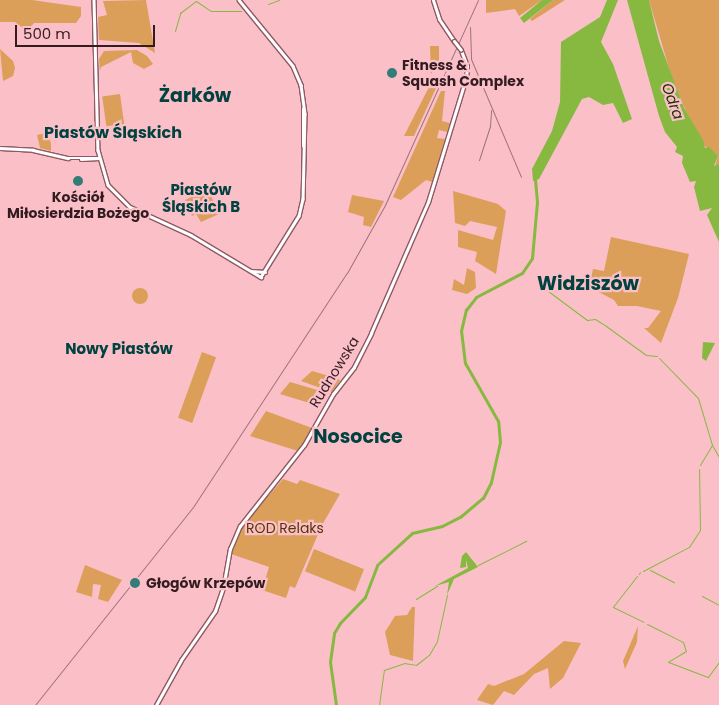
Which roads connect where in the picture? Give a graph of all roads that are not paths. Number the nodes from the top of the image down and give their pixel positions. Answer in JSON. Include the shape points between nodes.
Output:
{"nodes":[{"id":1,"x":94,"y":0,"type":"edge"},
{"id":2,"x":239,"y":0,"type":"edge"},
{"id":3,"x":433,"y":0,"type":"edge"},
{"id":4,"x":0,"y":148,"type":"edge"},
{"id":5,"x":98,"y":150,"type":"junction"},
{"id":6,"x":99,"y":158,"type":"junction"},
{"id":7,"x":90,"y":159,"type":"junction"},
{"id":8,"x":101,"y":168,"type":"junction"},
{"id":9,"x":248,"y":270,"type":"junction"},
{"id":10,"x":266,"y":271,"type":"junction"},
{"id":11,"x":257,"y":274,"type":"junction"},
{"id":12,"x":261,"y":277,"type":"junction"},
{"id":13,"x":156,"y":705,"type":"edge"}],
"edges":[{"from":1,"to":5,"type":"street"},
{"from":2,"to":10,"type":"street","via":[[293,66],[304,102],[299,216]]},
{"from":3,"to":13,"type":"main road","name":"Rudnowska","bridge":true,"via":[[439,19],[461,50],[467,66],[428,200],[354,367],[333,394],[304,445],[240,526],[230,549],[224,588],[216,611],[181,660]]},
{"from":4,"to":7,"type":"street"},
{"from":5,"to":6,"type":"street"},
{"from":5,"to":7,"type":"street"},
{"from":6,"to":7,"type":"street"},
{"from":6,"to":8,"type":"street"},
{"from":7,"to":8,"type":"street"},
{"from":8,"to":9,"type":"street","via":[[111,190],[127,205],[191,235]]},
{"from":9,"to":11,"type":"street"},
{"from":9,"to":12,"type":"street"},
{"from":10,"to":11,"type":"street"},
{"from":10,"to":12,"type":"street"},
{"from":11,"to":12,"type":"street"}]}
